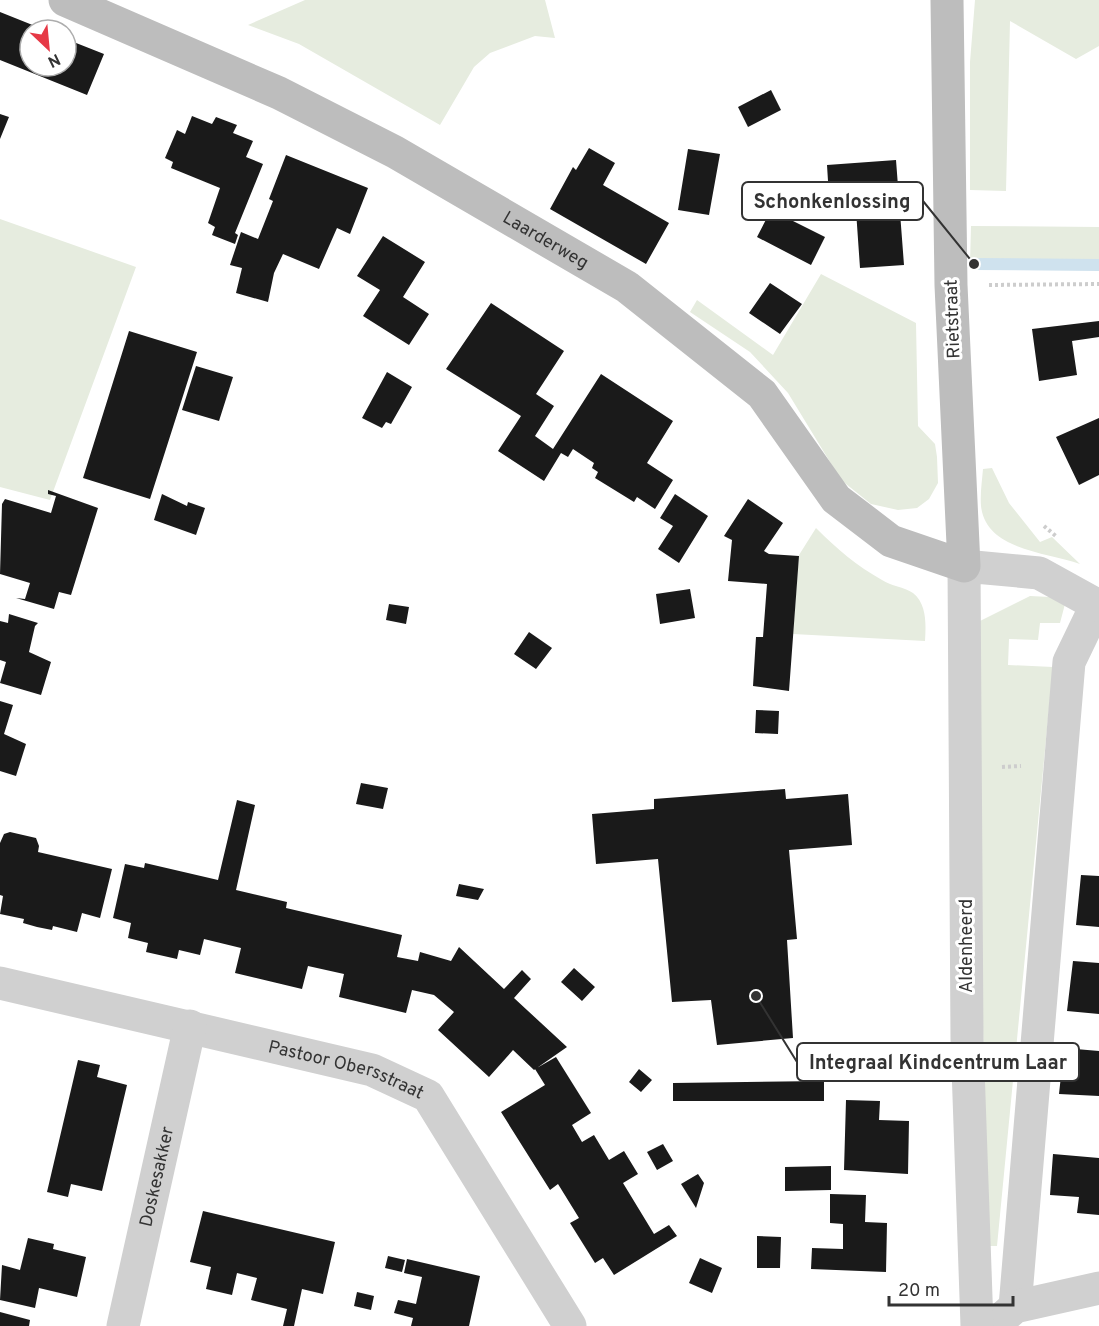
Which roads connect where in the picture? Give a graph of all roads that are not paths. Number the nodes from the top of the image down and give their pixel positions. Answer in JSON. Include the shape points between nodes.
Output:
{"nodes":[{"id":1,"x":65,"y":0,"type":"edge"},
{"id":2,"x":947,"y":0,"type":"edge"},
{"id":3,"x":964,"y":566,"type":"junction"},
{"id":4,"x":1098,"y":605,"type":"edge"},
{"id":5,"x":0,"y":983,"type":"edge"},
{"id":6,"x":190,"y":1026,"type":"junction"},
{"id":7,"x":1099,"y":1288,"type":"edge"},
{"id":8,"x":1005,"y":1316,"type":"edge"},
{"id":9,"x":123,"y":1326,"type":"edge"},
{"id":10,"x":570,"y":1326,"type":"edge"},
{"id":11,"x":977,"y":1326,"type":"edge"}],
"edges":[{"from":1,"to":3,"type":"street","name":"Laarderweg","via":[[279,93],[385,147],[627,287],[762,394],[836,499],[891,541]]},
{"from":2,"to":3,"type":"street","name":"Rietstraat","via":[[951,285]]},
{"from":3,"to":4,"type":"street","via":[[1039,573]]},
{"from":3,"to":11,"type":"street","name":"Aldenheerd","via":[[967,1039]]},
{"from":4,"to":8,"type":"street","via":[[1069,662]]},
{"from":5,"to":6,"type":"street","name":"Pastoor Obersstraat"},
{"from":6,"to":9,"type":"street","name":"Doskesakker"},
{"from":6,"to":10,"type":"street","name":"Pastoor Obersstraat","via":[[372,1070],[428,1096]]},
{"from":7,"to":8,"type":"street"}]}
